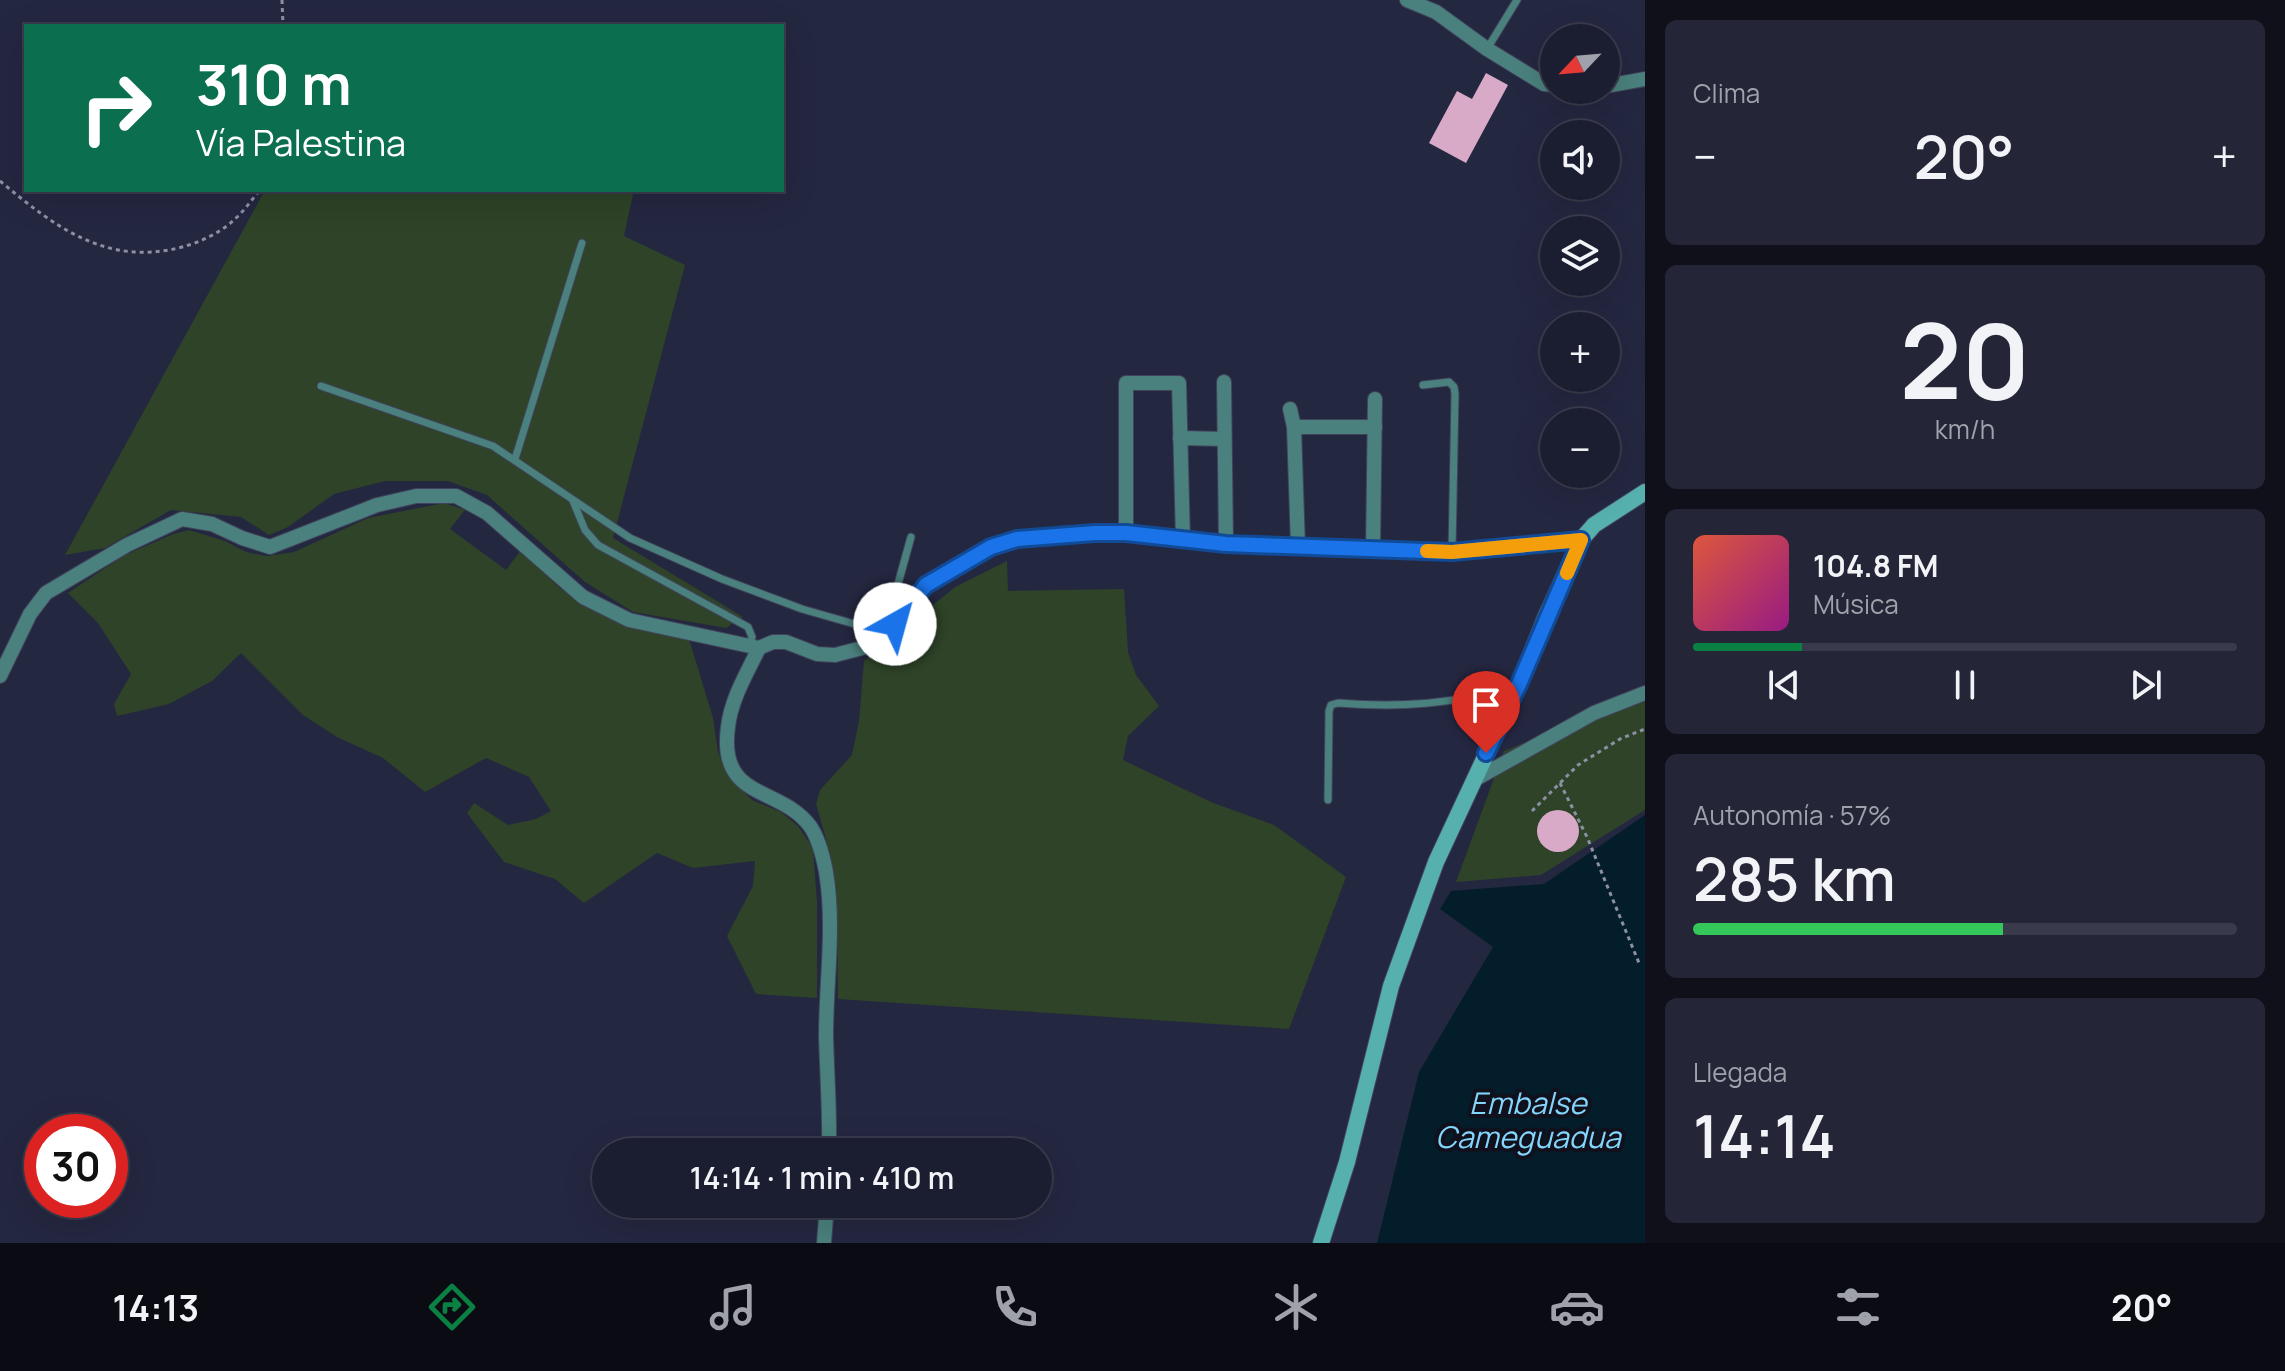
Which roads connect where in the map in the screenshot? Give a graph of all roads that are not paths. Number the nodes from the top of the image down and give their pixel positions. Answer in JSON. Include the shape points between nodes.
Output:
{"nodes":[{"id":1,"x":1407,"y":0,"type":"edge"},
{"id":2,"x":1517,"y":0,"type":"edge"},
{"id":3,"x":1487,"y":49,"type":"junction"},
{"id":4,"x":1645,"y":79,"type":"edge"},
{"id":5,"x":1540,"y":82,"type":"edge"},
{"id":6,"x":1620,"y":83,"type":"edge"},
{"id":7,"x":582,"y":243,"type":"dead end"},
{"id":8,"x":1224,"y":382,"type":"dead end"},
{"id":9,"x":1423,"y":385,"type":"dead end"},
{"id":10,"x":321,"y":386,"type":"dead end"},
{"id":11,"x":1375,"y":399,"type":"dead end"},
{"id":12,"x":1290,"y":409,"type":"dead end"},
{"id":13,"x":1294,"y":427,"type":"junction"},
{"id":14,"x":1375,"y":427,"type":"junction"},
{"id":15,"x":1180,"y":438,"type":"junction"},
{"id":16,"x":1224,"y":439,"type":"junction"},
{"id":17,"x":515,"y":459,"type":"junction"},
{"id":18,"x":1645,"y":492,"type":"edge"},
{"id":19,"x":573,"y":500,"type":"junction"},
{"id":20,"x":1126,"y":533,"type":"junction"},
{"id":21,"x":911,"y":537,"type":"dead end"},
{"id":22,"x":1581,"y":540,"type":"junction"},
{"id":23,"x":1183,"y":541,"type":"junction"},
{"id":24,"x":1226,"y":544,"type":"junction"},
{"id":25,"x":1298,"y":547,"type":"junction"},
{"id":26,"x":1373,"y":549,"type":"junction"},
{"id":27,"x":1452,"y":552,"type":"junction"},
{"id":28,"x":754,"y":647,"type":"junction"},
{"id":29,"x":0,"y":676,"type":"edge"},
{"id":30,"x":1519,"y":684,"type":"junction"},
{"id":31,"x":1645,"y":693,"type":"edge"},
{"id":32,"x":1474,"y":780,"type":"junction"},
{"id":33,"x":1328,"y":800,"type":"dead end"},
{"id":34,"x":829,"y":1138,"type":"edge"},
{"id":35,"x":826,"y":1218,"type":"edge"},
{"id":36,"x":824,"y":1243,"type":"edge"},
{"id":37,"x":1321,"y":1243,"type":"edge"}],
"edges":[{"from":1,"to":3,"type":"street","via":[[1436,12]]},
{"from":2,"to":3,"type":"lane"},
{"from":3,"to":5,"type":"street"},
{"from":4,"to":6,"type":"street"},
{"from":7,"to":17,"type":"lane"},
{"from":8,"to":16,"type":"street"},
{"from":9,"to":27,"type":"lane","via":[[1449,382],[1454,387]]},
{"from":10,"to":17,"type":"lane","via":[[493,446]]},
{"from":11,"to":14,"type":"street"},
{"from":12,"to":13,"type":"street"},
{"from":13,"to":14,"type":"street"},
{"from":13,"to":25,"type":"street"},
{"from":14,"to":26,"type":"street"},
{"from":15,"to":16,"type":"street"},
{"from":15,"to":20,"type":"street","via":[[1179,383],[1126,383]]},
{"from":15,"to":23,"type":"street"},
{"from":16,"to":24,"type":"street"},
{"from":17,"to":19,"type":"lane"},
{"from":18,"to":22,"type":"main road","via":[[1594,525]]},
{"from":19,"to":21,"type":"lane","via":[[630,538],[802,609],[858,625],[882,613],[898,584]]},
{"from":19,"to":28,"type":"lane","via":[[585,530],[598,545],[748,627]]},
{"from":20,"to":23,"type":"street"},
{"from":20,"to":28,"type":"street","via":[[1017,539],[991,547],[926,585],[895,624],[850,652],[817,654],[786,642]]},
{"from":22,"to":27,"type":"street"},
{"from":22,"to":30,"type":"main road"},
{"from":23,"to":24,"type":"street"},
{"from":24,"to":25,"type":"street"},
{"from":25,"to":26,"type":"street"},
{"from":26,"to":27,"type":"street"},
{"from":28,"to":29,"type":"street","via":[[629,620],[583,597],[487,513],[456,496],[416,496],[377,505],[270,547],[212,524],[182,519],[46,593]]},
{"from":28,"to":34,"type":"street","via":[[728,726],[729,761],[745,784],[797,814],[816,838],[830,924]]},
{"from":30,"to":32,"type":"main road"},
{"from":30,"to":33,"type":"lane","via":[[1454,702],[1331,705]]},
{"from":31,"to":32,"type":"street","via":[[1594,713]]},
{"from":32,"to":37,"type":"main road","via":[[1436,862],[1391,986]]},
{"from":35,"to":36,"type":"street"}]}
